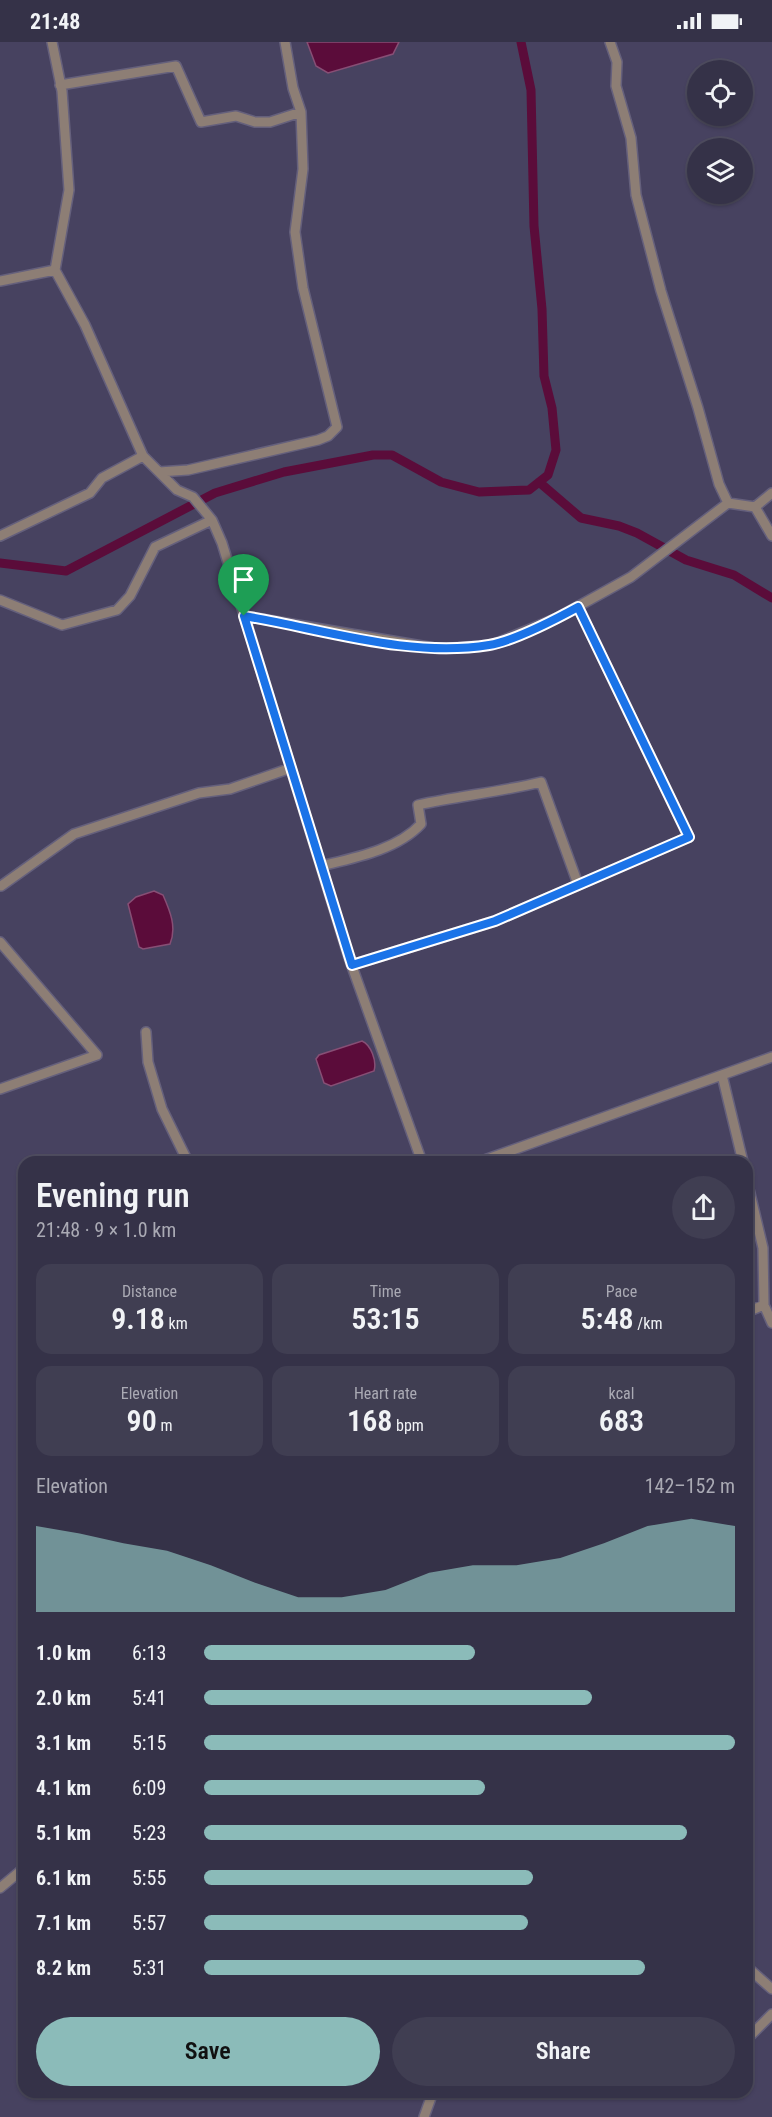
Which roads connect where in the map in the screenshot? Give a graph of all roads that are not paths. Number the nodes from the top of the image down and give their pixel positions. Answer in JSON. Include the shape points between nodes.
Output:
{"nodes":[{"id":1,"x":52,"y":42,"type":"edge"},
{"id":2,"x":285,"y":42,"type":"edge"},
{"id":3,"x":609,"y":42,"type":"edge"},
{"id":4,"x":60,"y":85,"type":"junction"},
{"id":5,"x":301,"y":112,"type":"junction"},
{"id":6,"x":55,"y":270,"type":"junction"},
{"id":7,"x":0,"y":281,"type":"edge"},
{"id":8,"x":143,"y":456,"type":"junction"},
{"id":9,"x":159,"y":472,"type":"junction"},
{"id":10,"x":772,"y":493,"type":"edge"},
{"id":11,"x":728,"y":503,"type":"junction"},
{"id":12,"x":755,"y":507,"type":"junction"},
{"id":13,"x":212,"y":520,"type":"junction"},
{"id":14,"x":0,"y":536,"type":"edge"},
{"id":15,"x":772,"y":536,"type":"edge"},
{"id":16,"x":0,"y":600,"type":"edge"},
{"id":17,"x":578,"y":607,"type":"junction"},
{"id":18,"x":244,"y":616,"type":"junction"},
{"id":19,"x":291,"y":768,"type":"junction"},
{"id":20,"x":321,"y":866,"type":"junction"},
{"id":21,"x":578,"y":884,"type":"junction"},
{"id":22,"x":0,"y":886,"type":"edge"},
{"id":23,"x":0,"y":942,"type":"edge"},
{"id":24,"x":352,"y":965,"type":"junction"},
{"id":25,"x":146,"y":1032,"type":"dead end"},
{"id":26,"x":772,"y":1057,"type":"edge"},
{"id":27,"x":722,"y":1075,"type":"junction"},
{"id":28,"x":0,"y":1089,"type":"edge"},
{"id":29,"x":185,"y":1156,"type":"edge"},
{"id":30,"x":421,"y":1156,"type":"edge"},
{"id":31,"x":496,"y":1156,"type":"edge"},
{"id":32,"x":742,"y":1156,"type":"edge"},
{"id":33,"x":753,"y":1206,"type":"edge"},
{"id":34,"x":764,"y":1305,"type":"junction"},
{"id":35,"x":753,"y":1310,"type":"edge"},
{"id":36,"x":772,"y":1323,"type":"edge"},
{"id":37,"x":18,"y":1873,"type":"edge"},
{"id":38,"x":0,"y":1888,"type":"edge"},
{"id":39,"x":753,"y":1972,"type":"edge"},
{"id":40,"x":772,"y":1989,"type":"edge"},
{"id":41,"x":772,"y":2014,"type":"edge"},
{"id":42,"x":753,"y":2034,"type":"edge"},
{"id":43,"x":431,"y":2098,"type":"edge"},
{"id":44,"x":424,"y":2117,"type":"edge"}],
"edges":[{"from":1,"to":4,"type":"street"},
{"from":2,"to":5,"type":"street"},
{"from":3,"to":11,"type":"street","via":[[617,62],[616,86],[631,138],[636,195],[661,291]]},
{"from":4,"to":5,"type":"street","via":[[176,66],[201,122],[236,116],[270,122]]},
{"from":4,"to":6,"type":"street","via":[[69,190]]},
{"from":5,"to":9,"type":"street","via":[[303,169],[295,232],[303,288],[337,427],[318,440],[188,470]]},
{"from":6,"to":7,"type":"street"},
{"from":6,"to":8,"type":"street","via":[[85,325]]},
{"from":8,"to":9,"type":"street"},
{"from":8,"to":14,"type":"street","via":[[102,478],[90,493]]},
{"from":9,"to":13,"type":"street","via":[[177,490],[193,497]]},
{"from":10,"to":12,"type":"street"},
{"from":11,"to":12,"type":"street"},
{"from":11,"to":17,"type":"street","via":[[631,577]]},
{"from":12,"to":15,"type":"street"},
{"from":13,"to":16,"type":"street","via":[[155,547],[130,596],[117,610],[63,625]]},
{"from":13,"to":18,"type":"street"},
{"from":17,"to":18,"type":"street","via":[[492,645],[440,650]]},
{"from":17,"to":21,"type":"street","via":[[689,837]]},
{"from":18,"to":19,"type":"street"},
{"from":19,"to":20,"type":"street"},
{"from":19,"to":22,"type":"street","via":[[74,834]]},
{"from":20,"to":21,"type":"street","via":[[400,840],[421,824],[418,805],[541,782]]},
{"from":20,"to":24,"type":"street"},
{"from":21,"to":24,"type":"street","via":[[495,921]]},
{"from":23,"to":28,"type":"street","via":[[97,1055]]},
{"from":24,"to":30,"type":"street"},
{"from":25,"to":29,"type":"street","via":[[148,1062],[162,1108]]},
{"from":26,"to":27,"type":"street"},
{"from":27,"to":31,"type":"street"},
{"from":27,"to":32,"type":"street"},
{"from":33,"to":34,"type":"street","via":[[763,1248]]},
{"from":34,"to":35,"type":"street"},
{"from":34,"to":36,"type":"street"},
{"from":37,"to":38,"type":"street"},
{"from":39,"to":40,"type":"street"},
{"from":41,"to":42,"type":"street"},
{"from":43,"to":44,"type":"street"}]}
